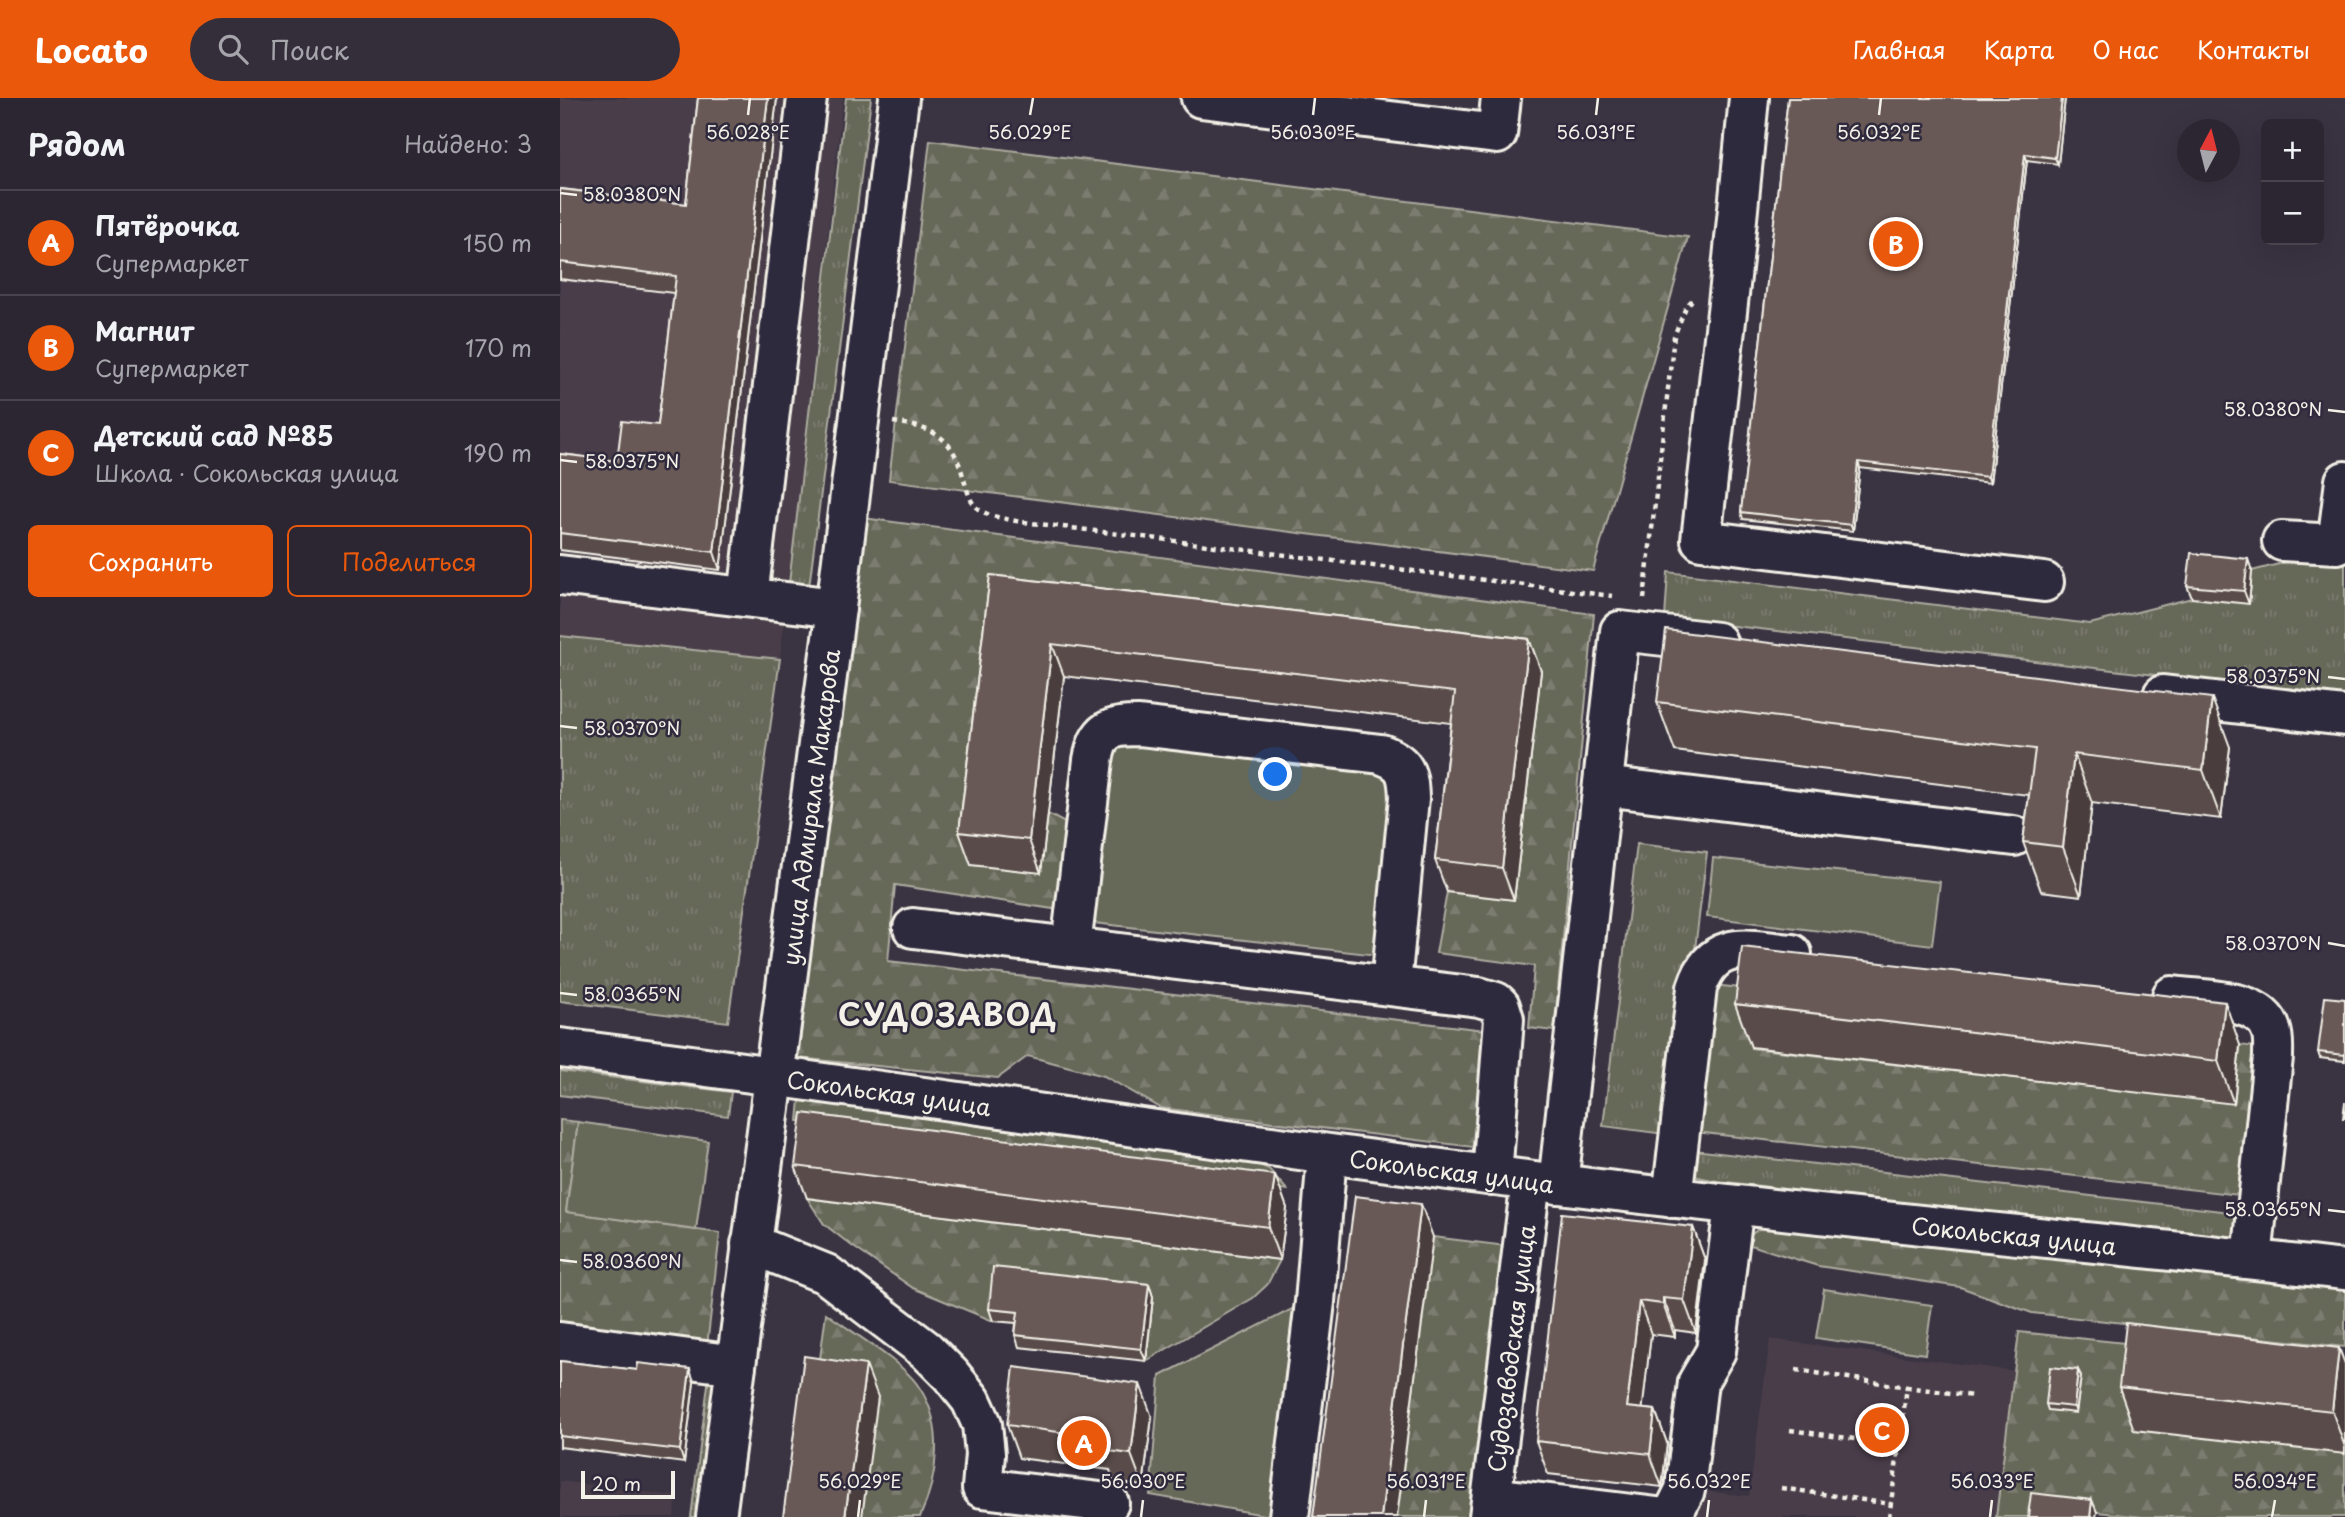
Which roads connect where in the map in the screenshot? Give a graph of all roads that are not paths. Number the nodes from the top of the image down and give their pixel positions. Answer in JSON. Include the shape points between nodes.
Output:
{"nodes":[{"id":1,"x":807,"y":98,"type":"edge"},
{"id":2,"x":899,"y":98,"type":"edge"},
{"id":3,"x":1201,"y":98,"type":"edge"},
{"id":4,"x":1501,"y":98,"type":"edge"},
{"id":5,"x":1749,"y":98,"type":"edge"},
{"id":6,"x":2345,"y":481,"type":"edge"},
{"id":7,"x":2282,"y":541,"type":"dead end"},
{"id":8,"x":560,"y":575,"type":"edge"},
{"id":9,"x":2044,"y":582,"type":"dead end"},
{"id":10,"x":748,"y":597,"type":"junction"},
{"id":11,"x":836,"y":608,"type":"junction"},
{"id":12,"x":1756,"y":647,"type":"edge"},
{"id":13,"x":2126,"y":690,"type":"edge"},
{"id":14,"x":2345,"y":716,"type":"edge"},
{"id":15,"x":1603,"y":786,"type":"junction"},
{"id":16,"x":2014,"y":836,"type":"dead end"},
{"id":17,"x":913,"y":928,"type":"dead end"},
{"id":18,"x":1070,"y":947,"type":"junction"},
{"id":19,"x":1829,"y":958,"type":"edge"},
{"id":20,"x":1391,"y":985,"type":"junction"},
{"id":21,"x":2141,"y":993,"type":"edge"},
{"id":22,"x":560,"y":1048,"type":"edge"},
{"id":23,"x":776,"y":1074,"type":"junction"},
{"id":24,"x":1327,"y":1155,"type":"junction"},
{"id":25,"x":1492,"y":1176,"type":"junction"},
{"id":26,"x":1544,"y":1182,"type":"junction"},
{"id":27,"x":1672,"y":1198,"type":"junction"},
{"id":28,"x":1734,"y":1205,"type":"junction"},
{"id":29,"x":751,"y":1244,"type":"junction"},
{"id":30,"x":2252,"y":1259,"type":"junction"},
{"id":31,"x":2345,"y":1270,"type":"edge"},
{"id":32,"x":560,"y":1342,"type":"edge"},
{"id":33,"x":736,"y":1365,"type":"junction"},
{"id":34,"x":1109,"y":1503,"type":"dead end"},
{"id":35,"x":1490,"y":1507,"type":"edge"},
{"id":36,"x":716,"y":1517,"type":"edge"},
{"id":37,"x":1289,"y":1517,"type":"edge"},
{"id":38,"x":1657,"y":1517,"type":"edge"},
{"id":39,"x":1665,"y":1517,"type":"edge"}],
"edges":[{"from":1,"to":10,"type":"street"},
{"from":2,"to":11,"type":"street","name":"улица Адмирала Макарова"},
{"from":3,"to":4,"type":"street","via":[[1497,134]]},
{"from":5,"to":9,"type":"street","via":[[1701,540]]},
{"from":6,"to":7,"type":"street","via":[[2337,544]]},
{"from":8,"to":10,"type":"street"},
{"from":10,"to":11,"type":"street"},
{"from":11,"to":23,"type":"street","name":"улица Адмирала Макарова"},
{"from":12,"to":15,"type":"street","name":"Судозаводская улица","via":[[1620,631]]},
{"from":13,"to":14,"type":"street"},
{"from":15,"to":16,"type":"street"},
{"from":15,"to":26,"type":"street","name":"Судозаводская улица"},
{"from":17,"to":18,"type":"street"},
{"from":18,"to":20,"type":"street"},
{"from":18,"to":20,"type":"street","via":[[1093,760],[1102,734],[1112,727],[1139,726],[1381,754],[1403,767],[1408,779]]},
{"from":19,"to":27,"type":"street","via":[[1735,950],[1713,958],[1705,967],[1697,988]]},
{"from":20,"to":25,"type":"street","via":[[1479,997],[1496,1002],[1503,1011]]},
{"from":21,"to":30,"type":"street","via":[[2247,1007],[2260,1013],[2272,1031]]},
{"from":22,"to":23,"type":"street","name":"Сокольская улица"},
{"from":23,"to":24,"type":"street","name":"Сокольская улица"},
{"from":23,"to":29,"type":"street","name":"улица Адмирала Макарова"},
{"from":24,"to":25,"type":"street","name":"Сокольская улица"},
{"from":24,"to":37,"type":"street"},
{"from":25,"to":26,"type":"street","name":"Сокольская улица"},
{"from":26,"to":27,"type":"street","name":"Сокольская улица"},
{"from":26,"to":35,"type":"street","name":"Судозаводская улица"},
{"from":27,"to":28,"type":"street","name":"Сокольская улица"},
{"from":28,"to":30,"type":"street","name":"Сокольская улица"},
{"from":28,"to":39,"type":"street","via":[[1716,1352],[1698,1382],[1685,1490],[1674,1512]]},
{"from":29,"to":33,"type":"street","name":"улица Адмирала Макарова"},
{"from":29,"to":34,"type":"street","via":[[826,1273],[926,1350],[951,1375],[971,1400],[982,1424],[982,1488]]},
{"from":30,"to":31,"type":"street","name":"Сокольская улица"},
{"from":32,"to":33,"type":"street"},
{"from":33,"to":36,"type":"street","name":"улица Адмирала Макарова"},
{"from":35,"to":38,"type":"street"}]}
